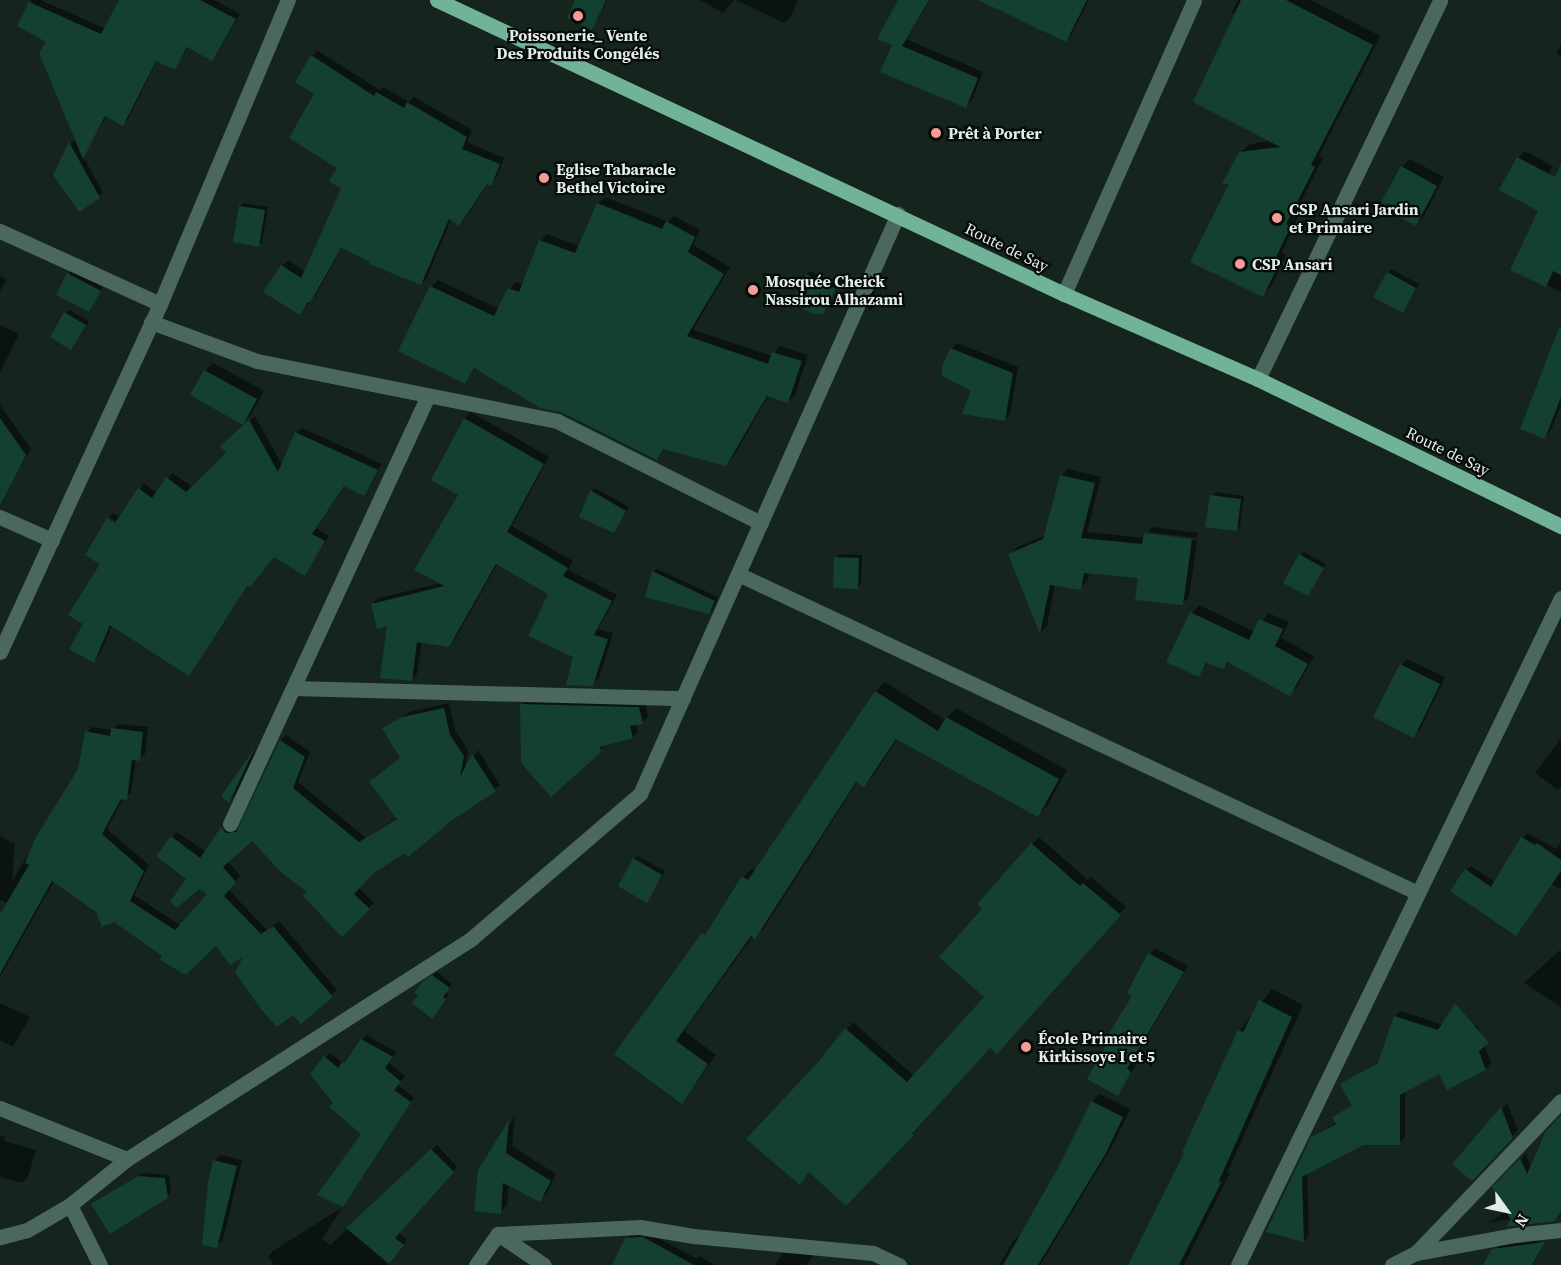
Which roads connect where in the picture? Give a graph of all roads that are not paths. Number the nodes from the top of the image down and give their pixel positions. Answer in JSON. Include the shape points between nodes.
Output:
{"nodes":[{"id":1,"x":288,"y":0,"type":"edge"},
{"id":2,"x":437,"y":0,"type":"edge"},
{"id":3,"x":1194,"y":0,"type":"edge"},
{"id":4,"x":1440,"y":0,"type":"edge"},
{"id":5,"x":898,"y":214,"type":"junction"},
{"id":6,"x":0,"y":231,"type":"edge"},
{"id":7,"x":1064,"y":294,"type":"junction"},
{"id":8,"x":160,"y":304,"type":"junction"},
{"id":9,"x":151,"y":322,"type":"junction"},
{"id":10,"x":1258,"y":379,"type":"junction"},
{"id":11,"x":428,"y":396,"type":"junction"},
{"id":12,"x":0,"y":517,"type":"edge"},
{"id":13,"x":761,"y":523,"type":"junction"},
{"id":14,"x":1561,"y":526,"type":"edge"},
{"id":15,"x":52,"y":540,"type":"junction"},
{"id":16,"x":738,"y":574,"type":"junction"},
{"id":17,"x":1561,"y":598,"type":"edge"},
{"id":18,"x":0,"y":652,"type":"edge"},
{"id":19,"x":293,"y":688,"type":"junction"},
{"id":20,"x":683,"y":698,"type":"junction"},
{"id":21,"x":230,"y":824,"type":"dead end"},
{"id":22,"x":1418,"y":893,"type":"junction"},
{"id":23,"x":1561,"y":1101,"type":"edge"},
{"id":24,"x":0,"y":1108,"type":"edge"},
{"id":25,"x":127,"y":1159,"type":"junction"},
{"id":26,"x":70,"y":1205,"type":"junction"},
{"id":27,"x":1561,"y":1230,"type":"edge"},
{"id":28,"x":498,"y":1234,"type":"junction"},
{"id":29,"x":0,"y":1236,"type":"edge"},
{"id":30,"x":1416,"y":1253,"type":"junction"},
{"id":31,"x":99,"y":1265,"type":"edge"},
{"id":32,"x":476,"y":1265,"type":"edge"},
{"id":33,"x":544,"y":1265,"type":"edge"},
{"id":34,"x":899,"y":1265,"type":"edge"},
{"id":35,"x":1238,"y":1265,"type":"edge"},
{"id":36,"x":1392,"y":1265,"type":"edge"}],
"edges":[{"from":1,"to":8,"type":"street"},
{"from":2,"to":5,"type":"main road","name":"Route de Say"},
{"from":3,"to":7,"type":"street"},
{"from":4,"to":10,"type":"street"},
{"from":5,"to":7,"type":"main road","name":"Route de Say"},
{"from":5,"to":13,"type":"street"},
{"from":6,"to":8,"type":"street"},
{"from":7,"to":10,"type":"main road","name":"Route de Say"},
{"from":8,"to":9,"type":"street"},
{"from":9,"to":11,"type":"street","via":[[257,361]]},
{"from":9,"to":15,"type":"street"},
{"from":10,"to":14,"type":"main road","name":"Route de Say"},
{"from":11,"to":13,"type":"street","via":[[557,421]]},
{"from":11,"to":19,"type":"street"},
{"from":12,"to":15,"type":"street"},
{"from":13,"to":16,"type":"street"},
{"from":15,"to":18,"type":"street"},
{"from":16,"to":20,"type":"street"},
{"from":16,"to":22,"type":"street"},
{"from":17,"to":22,"type":"street"},
{"from":19,"to":20,"type":"street"},
{"from":19,"to":21,"type":"street"},
{"from":20,"to":25,"type":"street","via":[[640,794],[472,938]]},
{"from":22,"to":35,"type":"street"},
{"from":23,"to":30,"type":"street"},
{"from":24,"to":25,"type":"street"},
{"from":25,"to":26,"type":"street"},
{"from":26,"to":29,"type":"street","via":[[27,1230]]},
{"from":26,"to":31,"type":"street"},
{"from":27,"to":30,"type":"street"},
{"from":28,"to":32,"type":"street"},
{"from":28,"to":33,"type":"street"},
{"from":28,"to":34,"type":"street","via":[[640,1227],[693,1236],[873,1253]]},
{"from":30,"to":36,"type":"street"}]}
